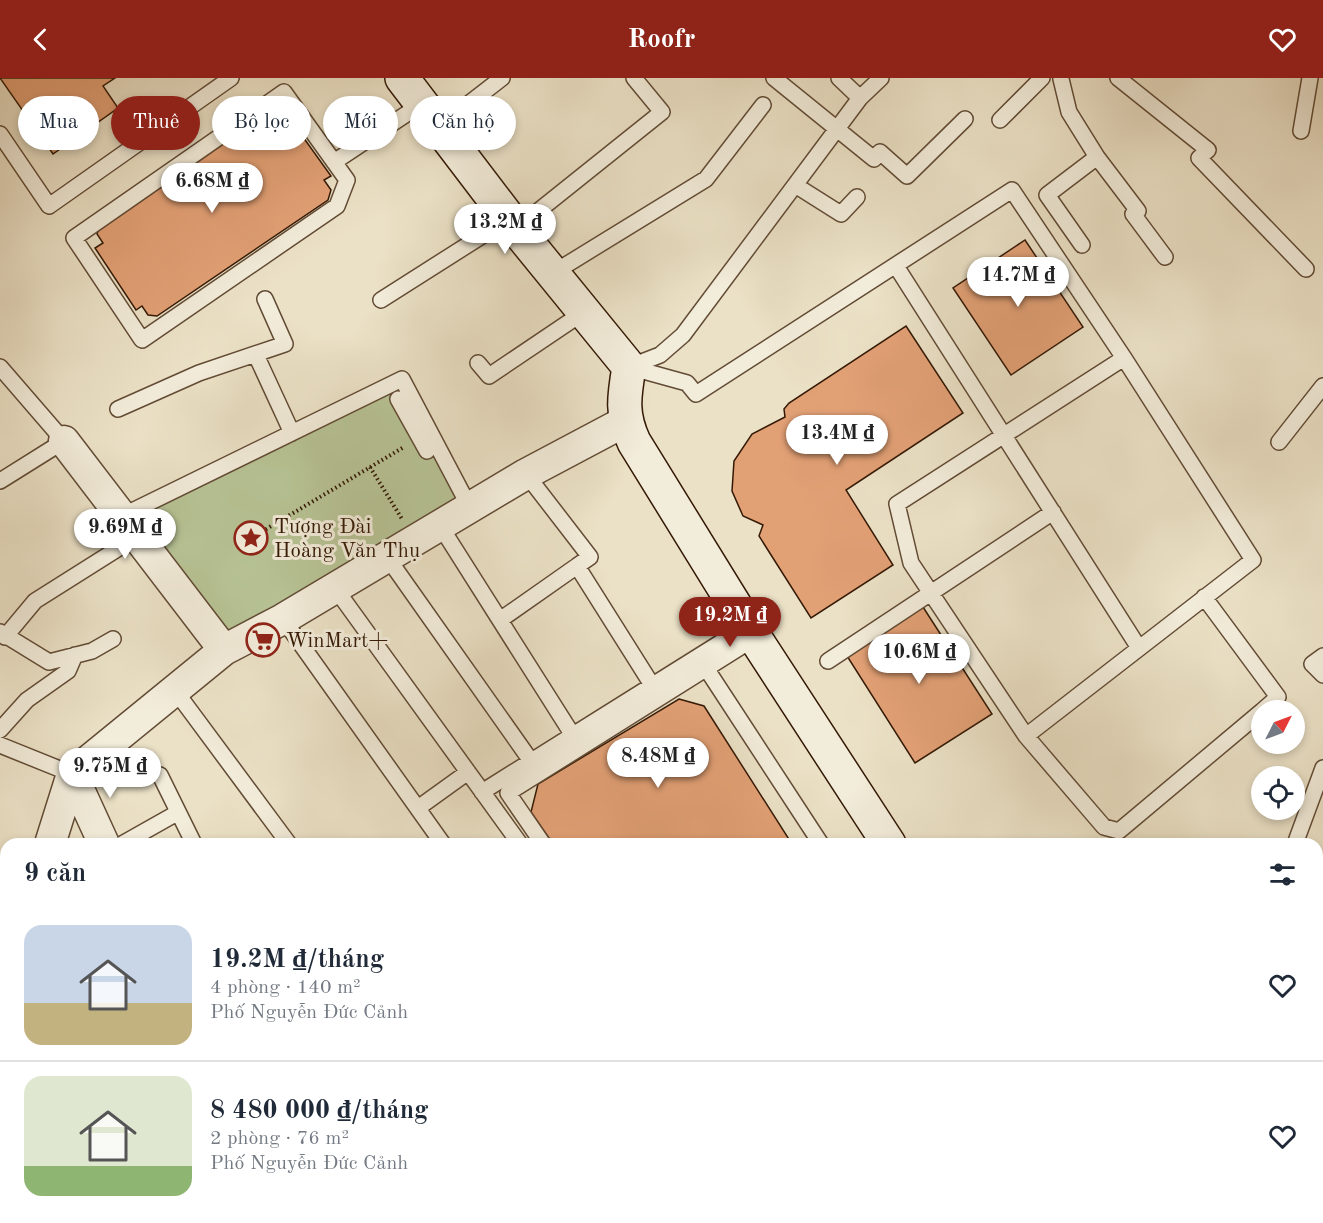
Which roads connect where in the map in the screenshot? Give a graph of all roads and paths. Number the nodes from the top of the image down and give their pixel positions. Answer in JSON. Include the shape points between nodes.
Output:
{"nodes":[{"id":1,"x":231,"y":78,"type":"edge"},
{"id":2,"x":502,"y":78,"type":"edge"},
{"id":3,"x":634,"y":78,"type":"edge"},
{"id":4,"x":774,"y":78,"type":"edge"},
{"id":5,"x":839,"y":78,"type":"edge"},
{"id":6,"x":881,"y":78,"type":"edge"},
{"id":7,"x":1042,"y":78,"type":"edge"},
{"id":8,"x":1060,"y":78,"type":"edge"},
{"id":9,"x":1118,"y":78,"type":"edge"},
{"id":10,"x":1310,"y":78,"type":"edge"},
{"id":11,"x":418,"y":94,"type":"edge"},
{"id":12,"x":860,"y":98,"type":"junction"},
{"id":13,"x":763,"y":105,"type":"dead end"},
{"id":14,"x":964,"y":119,"type":"dead end"},
{"id":15,"x":1000,"y":120,"type":"dead end"},
{"id":16,"x":836,"y":130,"type":"junction"},
{"id":17,"x":1302,"y":131,"type":"dead end"},
{"id":18,"x":0,"y":134,"type":"edge"},
{"id":19,"x":1096,"y":157,"type":"junction"},
{"id":20,"x":334,"y":162,"type":"junction"},
{"id":21,"x":795,"y":185,"type":"junction"},
{"id":22,"x":857,"y":197,"type":"dead end"},
{"id":23,"x":513,"y":223,"type":"junction"},
{"id":24,"x":1082,"y":245,"type":"dead end"},
{"id":25,"x":1165,"y":257,"type":"dead end"},
{"id":26,"x":896,"y":266,"type":"junction"},
{"id":27,"x":1306,"y":269,"type":"dead end"},
{"id":28,"x":552,"y":273,"type":"junction"},
{"id":29,"x":265,"y":299,"type":"dead end"},
{"id":30,"x":381,"y":300,"type":"dead end"},
{"id":31,"x":584,"y":312,"type":"junction"},
{"id":32,"x":256,"y":355,"type":"junction"},
{"id":33,"x":1124,"y":358,"type":"junction"},
{"id":34,"x":478,"y":363,"type":"dead end"},
{"id":35,"x":629,"y":367,"type":"junction"},
{"id":36,"x":0,"y":368,"type":"edge"},
{"id":37,"x":1323,"y":386,"type":"edge"},
{"id":38,"x":398,"y":399,"type":"dead end"},
{"id":39,"x":118,"y":410,"type":"dead end"},
{"id":40,"x":624,"y":422,"type":"junction"},
{"id":41,"x":292,"y":433,"type":"junction"},
{"id":42,"x":1004,"y":435,"type":"junction"},
{"id":43,"x":420,"y":438,"type":"junction"},
{"id":44,"x":64,"y":441,"type":"junction"},
{"id":45,"x":1279,"y":442,"type":"dead end"},
{"id":46,"x":370,"y":467,"type":"junction"},
{"id":47,"x":526,"y":474,"type":"junction"},
{"id":48,"x":0,"y":481,"type":"edge"},
{"id":49,"x":1053,"y":512,"type":"junction"},
{"id":50,"x":456,"y":514,"type":"junction"},
{"id":51,"x":130,"y":526,"type":"junction"},
{"id":52,"x":258,"y":534,"type":"junction"},
{"id":53,"x":414,"y":540,"type":"junction"},
{"id":54,"x":387,"y":557,"type":"junction"},
{"id":55,"x":577,"y":566,"type":"junction"},
{"id":56,"x":335,"y":588,"type":"junction"},
{"id":57,"x":931,"y":594,"type":"junction"},
{"id":58,"x":1204,"y":597,"type":"junction"},
{"id":59,"x":283,"y":619,"type":"junction"},
{"id":60,"x":500,"y":620,"type":"junction"},
{"id":61,"x":751,"y":632,"type":"junction"},
{"id":62,"x":2,"y":635,"type":"edge"},
{"id":63,"x":113,"y":639,"type":"dead end"},
{"id":64,"x":1139,"y":648,"type":"junction"},
{"id":65,"x":224,"y":650,"type":"junction"},
{"id":66,"x":75,"y":656,"type":"junction"},
{"id":67,"x":1323,"y":656,"type":"edge"},
{"id":68,"x":828,"y":661,"type":"dead end"},
{"id":69,"x":706,"y":668,"type":"junction"},
{"id":70,"x":1323,"y":675,"type":"edge"},
{"id":71,"x":652,"y":685,"type":"junction"},
{"id":72,"x":174,"y":689,"type":"junction"},
{"id":73,"x":1275,"y":700,"type":"edge"},
{"id":74,"x":1251,"y":720,"type":"edge"},
{"id":75,"x":0,"y":730,"type":"edge"},
{"id":76,"x":572,"y":734,"type":"junction"},
{"id":77,"x":1026,"y":736,"type":"junction"},
{"id":78,"x":0,"y":745,"type":"edge"},
{"id":79,"x":531,"y":761,"type":"junction"},
{"id":80,"x":1323,"y":768,"type":"edge"},
{"id":81,"x":468,"y":772,"type":"junction"},
{"id":82,"x":72,"y":774,"type":"junction"},
{"id":83,"x":160,"y":775,"type":"dead end"},
{"id":84,"x":483,"y":792,"type":"junction"},
{"id":85,"x":418,"y":808,"type":"junction"},
{"id":86,"x":177,"y":813,"type":"junction"},
{"id":87,"x":52,"y":838,"type":"edge"},
{"id":88,"x":101,"y":838,"type":"edge"},
{"id":89,"x":133,"y":838,"type":"edge"},
{"id":90,"x":191,"y":838,"type":"edge"},
{"id":91,"x":285,"y":838,"type":"edge"},
{"id":92,"x":439,"y":838,"type":"edge"},
{"id":93,"x":516,"y":838,"type":"edge"},
{"id":94,"x":539,"y":838,"type":"edge"},
{"id":95,"x":817,"y":838,"type":"edge"},
{"id":96,"x":885,"y":838,"type":"edge"},
{"id":97,"x":1297,"y":838,"type":"edge"}],
"edges":[{"from":1,"to":18,"type":"lane","via":[[49,206]]},
{"from":2,"to":11,"type":"lane"},
{"from":3,"to":23,"type":"lane","via":[[662,112]]},
{"from":4,"to":16,"type":"lane"},
{"from":5,"to":12,"type":"lane"},
{"from":6,"to":12,"type":"lane"},
{"from":7,"to":15,"type":"lane"},
{"from":8,"to":19,"type":"lane","via":[[1069,112]]},
{"from":9,"to":27,"type":"lane","via":[[1208,150],[1199,158]]},
{"from":10,"to":17,"type":"lane"},
{"from":11,"to":20,"type":"lane"},
{"from":11,"to":23,"type":"street"},
{"from":12,"to":16,"type":"lane"},
{"from":13,"to":28,"type":"lane","via":[[706,179]]},
{"from":14,"to":16,"type":"lane","via":[[907,176],[880,152],[874,159]]},
{"from":16,"to":21,"type":"lane"},
{"from":19,"to":24,"type":"lane","via":[[1047,195]]},
{"from":19,"to":25,"type":"lane","via":[[1138,211],[1132,214]]},
{"from":20,"to":20,"type":"lane","via":[[347,180],[337,206],[142,340],[74,238],[284,92]]},
{"from":21,"to":22,"type":"lane","via":[[841,214]]},
{"from":21,"to":35,"type":"lane","via":[[683,336],[660,355]]},
{"from":23,"to":28,"type":"street"},
{"from":23,"to":30,"type":"lane"},
{"from":26,"to":33,"type":"lane","via":[[1012,190]]},
{"from":26,"to":35,"type":"lane","via":[[696,394],[687,383]]},
{"from":26,"to":42,"type":"lane"},
{"from":28,"to":31,"type":"street"},
{"from":29,"to":32,"type":"lane","via":[[285,344]]},
{"from":31,"to":34,"type":"lane","via":[[489,376]]},
{"from":31,"to":35,"type":"street"},
{"from":32,"to":39,"type":"lane","via":[[199,373]]},
{"from":32,"to":41,"type":"lane"},
{"from":33,"to":42,"type":"lane"},
{"from":33,"to":58,"type":"lane","via":[[1252,560]]},
{"from":35,"to":40,"type":"street"},
{"from":36,"to":44,"type":"lane"},
{"from":37,"to":45,"type":"lane"},
{"from":38,"to":43,"type":"lane"},
{"from":40,"to":47,"type":"street"},
{"from":40,"to":61,"type":"street"},
{"from":41,"to":50,"type":"lane","via":[[402,379]]},
{"from":41,"to":51,"type":"lane"},
{"from":42,"to":49,"type":"lane"},
{"from":42,"to":57,"type":"lane","via":[[897,504],[911,563]]},
{"from":43,"to":46,"type":"path"},
{"from":43,"to":50,"type":"lane"},
{"from":44,"to":48,"type":"lane"},
{"from":44,"to":51,"type":"street"},
{"from":46,"to":52,"type":"path"},
{"from":46,"to":53,"type":"path"},
{"from":47,"to":50,"type":"street"},
{"from":47,"to":55,"type":"lane","via":[[590,557]]},
{"from":49,"to":57,"type":"lane"},
{"from":49,"to":64,"type":"lane"},
{"from":50,"to":53,"type":"street"},
{"from":50,"to":60,"type":"lane"},
{"from":51,"to":62,"type":"lane","via":[[35,601]]},
{"from":51,"to":65,"type":"street"},
{"from":52,"to":52,"type":"path","via":[[254,526],[240,535],[248,548],[261,540]]},
{"from":53,"to":54,"type":"street"},
{"from":54,"to":56,"type":"street"},
{"from":54,"to":79,"type":"lane"},
{"from":55,"to":60,"type":"lane"},
{"from":55,"to":71,"type":"lane"},
{"from":56,"to":59,"type":"street"},
{"from":56,"to":81,"type":"lane"},
{"from":57,"to":68,"type":"lane"},
{"from":57,"to":77,"type":"lane"},
{"from":58,"to":64,"type":"lane"},
{"from":58,"to":73,"type":"lane","via":[[1278,697]]},
{"from":59,"to":65,"type":"street"},
{"from":59,"to":85,"type":"lane"},
{"from":60,"to":76,"type":"lane"},
{"from":61,"to":69,"type":"lane"},
{"from":61,"to":71,"type":"lane"},
{"from":61,"to":96,"type":"street"},
{"from":62,"to":66,"type":"lane","via":[[49,662]]},
{"from":63,"to":66,"type":"lane"},
{"from":64,"to":77,"type":"lane"},
{"from":65,"to":72,"type":"street"},
{"from":66,"to":75,"type":"lane","via":[[68,671],[27,700]]},
{"from":67,"to":70,"type":"lane","via":[[1312,664]]},
{"from":69,"to":94,"type":"lane","via":[[508,793]]},
{"from":69,"to":95,"type":"lane"},
{"from":71,"to":76,"type":"lane"},
{"from":72,"to":82,"type":"street"},
{"from":72,"to":91,"type":"lane"},
{"from":74,"to":77,"type":"lane","via":[[1119,831],[1104,827]]},
{"from":76,"to":79,"type":"lane"},
{"from":78,"to":82,"type":"lane"},
{"from":79,"to":84,"type":"lane"},
{"from":80,"to":97,"type":"lane"},
{"from":81,"to":84,"type":"lane"},
{"from":81,"to":85,"type":"lane"},
{"from":82,"to":87,"type":"street"},
{"from":82,"to":88,"type":"street"},
{"from":83,"to":86,"type":"lane"},
{"from":84,"to":93,"type":"lane"},
{"from":85,"to":92,"type":"lane"},
{"from":86,"to":89,"type":"lane"},
{"from":86,"to":90,"type":"lane"}]}
